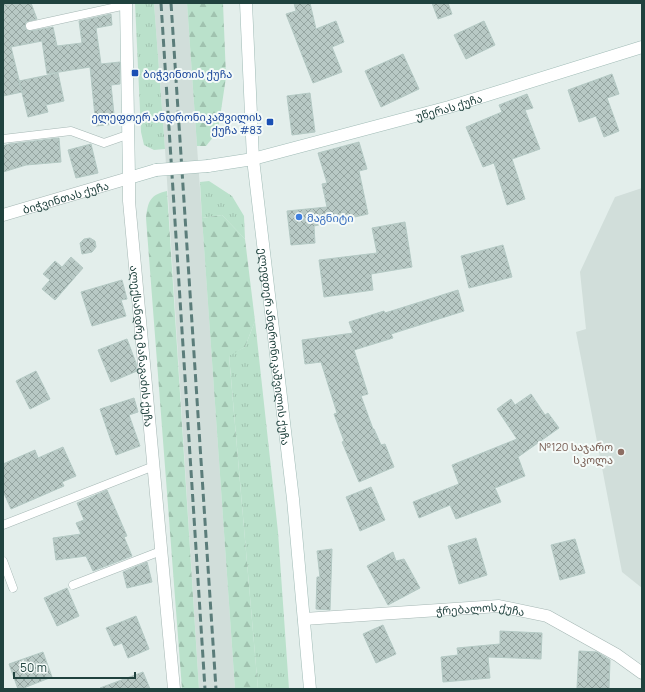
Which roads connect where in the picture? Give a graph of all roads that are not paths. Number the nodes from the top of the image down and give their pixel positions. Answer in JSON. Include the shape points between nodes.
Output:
{"nodes":[{"id":1,"x":246,"y":3,"type":"edge"},
{"id":2,"x":126,"y":4,"type":"edge"},
{"id":3,"x":30,"y":26,"type":"dead end"},
{"id":4,"x":642,"y":47,"type":"edge"},
{"id":5,"x":128,"y":136,"type":"junction"},
{"id":6,"x":3,"y":139,"type":"edge"},
{"id":7,"x":253,"y":159,"type":"junction"},
{"id":8,"x":208,"y":166,"type":"joint"},
{"id":9,"x":129,"y":178,"type":"junction"},
{"id":10,"x":3,"y":216,"type":"edge"},
{"id":11,"x":154,"y":466,"type":"junction"},
{"id":12,"x":3,"y":525,"type":"edge"},
{"id":13,"x":161,"y":551,"type":"junction"},
{"id":14,"x":3,"y":561,"type":"edge"},
{"id":15,"x":73,"y":585,"type":"dead end"},
{"id":16,"x":13,"y":588,"type":"dead end"},
{"id":17,"x":304,"y":619,"type":"junction"},
{"id":18,"x":642,"y":673,"type":"edge"},
{"id":19,"x":174,"y":689,"type":"edge"},
{"id":20,"x":310,"y":689,"type":"edge"}],
"edges":[{"from":1,"to":7,"type":"street","name":"ელეფთერ ანდრონიკაშვილის ქუჩა"},
{"from":2,"to":3,"type":"lane"},
{"from":2,"to":5,"type":"street","name":"ალექსანდრე მანაგაძის ქუჩა"},
{"from":4,"to":7,"type":"street","name":"უწერას ქუჩა","via":[[449,107]]},
{"from":5,"to":6,"type":"lane","via":[[104,142],[71,131]]},
{"from":5,"to":9,"type":"street","name":"ალექსანდრე მანაგაძის ქუჩა"},
{"from":7,"to":8,"type":"street","name":"უწერას ქუჩა"},
{"from":7,"to":17,"type":"street","name":"ელეფთერ ანდრონიკაშვილის ქუჩა","via":[[293,500]]},
{"from":8,"to":9,"type":"street","name":"ბიჭვინთას ქუჩა","bridge":true,"via":[[156,170]]},
{"from":9,"to":10,"type":"street","name":"ბიჭვინთას ქუჩა"},
{"from":9,"to":11,"type":"street","name":"ალექსანდრე მანაგაძის ქუჩა"},
{"from":11,"to":12,"type":"lane"},
{"from":11,"to":13,"type":"street","name":"ალექსანდრე მანაგაძის ქუჩა"},
{"from":13,"to":15,"type":"lane"},
{"from":13,"to":19,"type":"street","name":"ალექსანდრე მანაგაძის ქუჩა"},
{"from":14,"to":16,"type":"lane"},
{"from":17,"to":18,"type":"street","name":"ჭრებალოს ქუჩა","via":[[499,606],[547,616],[617,655]]},
{"from":17,"to":20,"type":"street","name":"ელეფთერ ანდრონიკაშვილის ქუჩა"}]}
